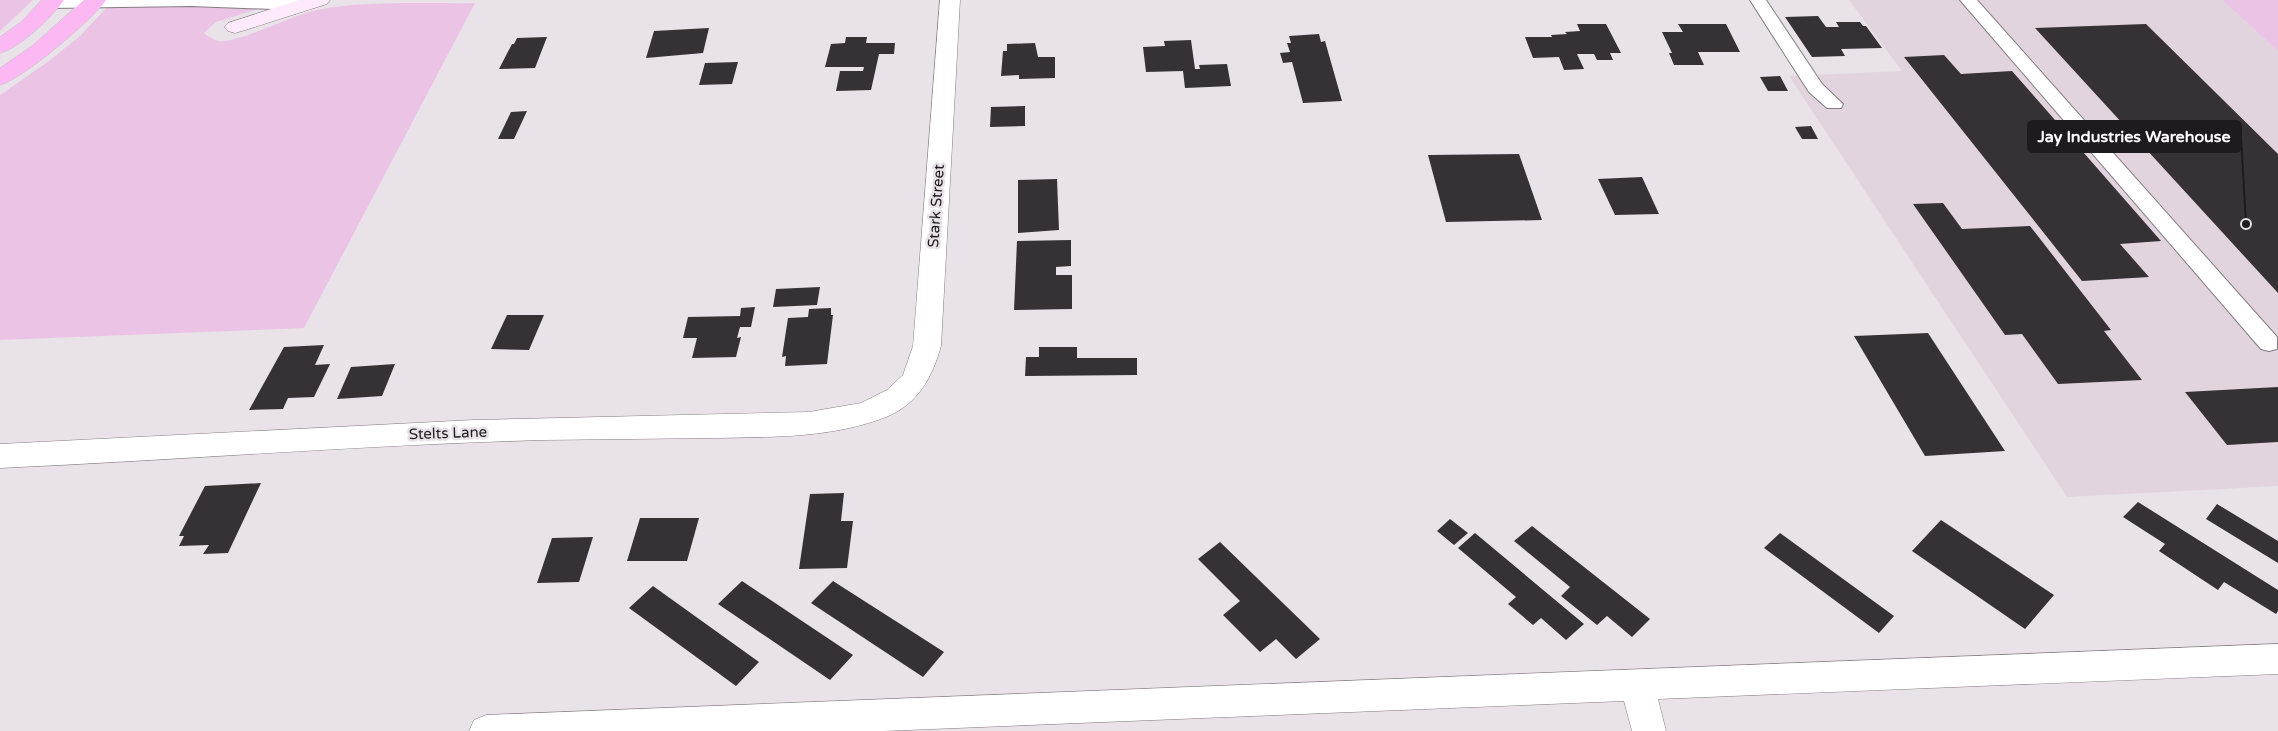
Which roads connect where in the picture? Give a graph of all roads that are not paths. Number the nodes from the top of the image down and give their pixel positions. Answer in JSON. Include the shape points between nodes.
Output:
{"nodes":[{"id":1,"x":320,"y":0,"type":"edge"},
{"id":2,"x":950,"y":0,"type":"edge"},
{"id":3,"x":1758,"y":0,"type":"edge"},
{"id":4,"x":1968,"y":0,"type":"edge"},
{"id":5,"x":95,"y":1,"type":"edge"},
{"id":6,"x":53,"y":2,"type":"edge"},
{"id":7,"x":299,"y":5,"type":"junction"},
{"id":8,"x":234,"y":26,"type":"dead end"},
{"id":9,"x":0,"y":47,"type":"edge"},
{"id":10,"x":0,"y":78,"type":"edge"},
{"id":11,"x":1834,"y":104,"type":"dead end"},
{"id":12,"x":2269,"y":343,"type":"dead end"},
{"id":13,"x":893,"y":401,"type":"joint"},
{"id":14,"x":0,"y":456,"type":"edge"},
{"id":15,"x":2278,"y":659,"type":"edge"},
{"id":16,"x":1637,"y":684,"type":"junction"},
{"id":17,"x":746,"y":725,"type":"edge"},
{"id":18,"x":486,"y":731,"type":"edge"},
{"id":19,"x":1649,"y":731,"type":"edge"}],
"edges":[{"from":1,"to":7,"type":"street"},
{"from":2,"to":13,"type":"street","name":"Stark Street","via":[[927,346],[921,371],[909,388]]},
{"from":3,"to":11,"type":"lane","via":[[1815,88]]},
{"from":4,"to":12,"type":"lane"},
{"from":5,"to":6,"type":"lane"},
{"from":5,"to":7,"type":"lane"},
{"from":5,"to":10,"type":"highway","via":[[40,51]]},
{"from":6,"to":9,"type":"highway"},
{"from":7,"to":8,"type":"street"},
{"from":13,"to":14,"type":"street","name":"Stelts Lane","via":[[862,414],[821,422],[770,426],[542,429],[306,438]]},
{"from":15,"to":16,"type":"street"},
{"from":16,"to":17,"type":"street"},
{"from":16,"to":19,"type":"street"},
{"from":17,"to":18,"type":"street"}]}
